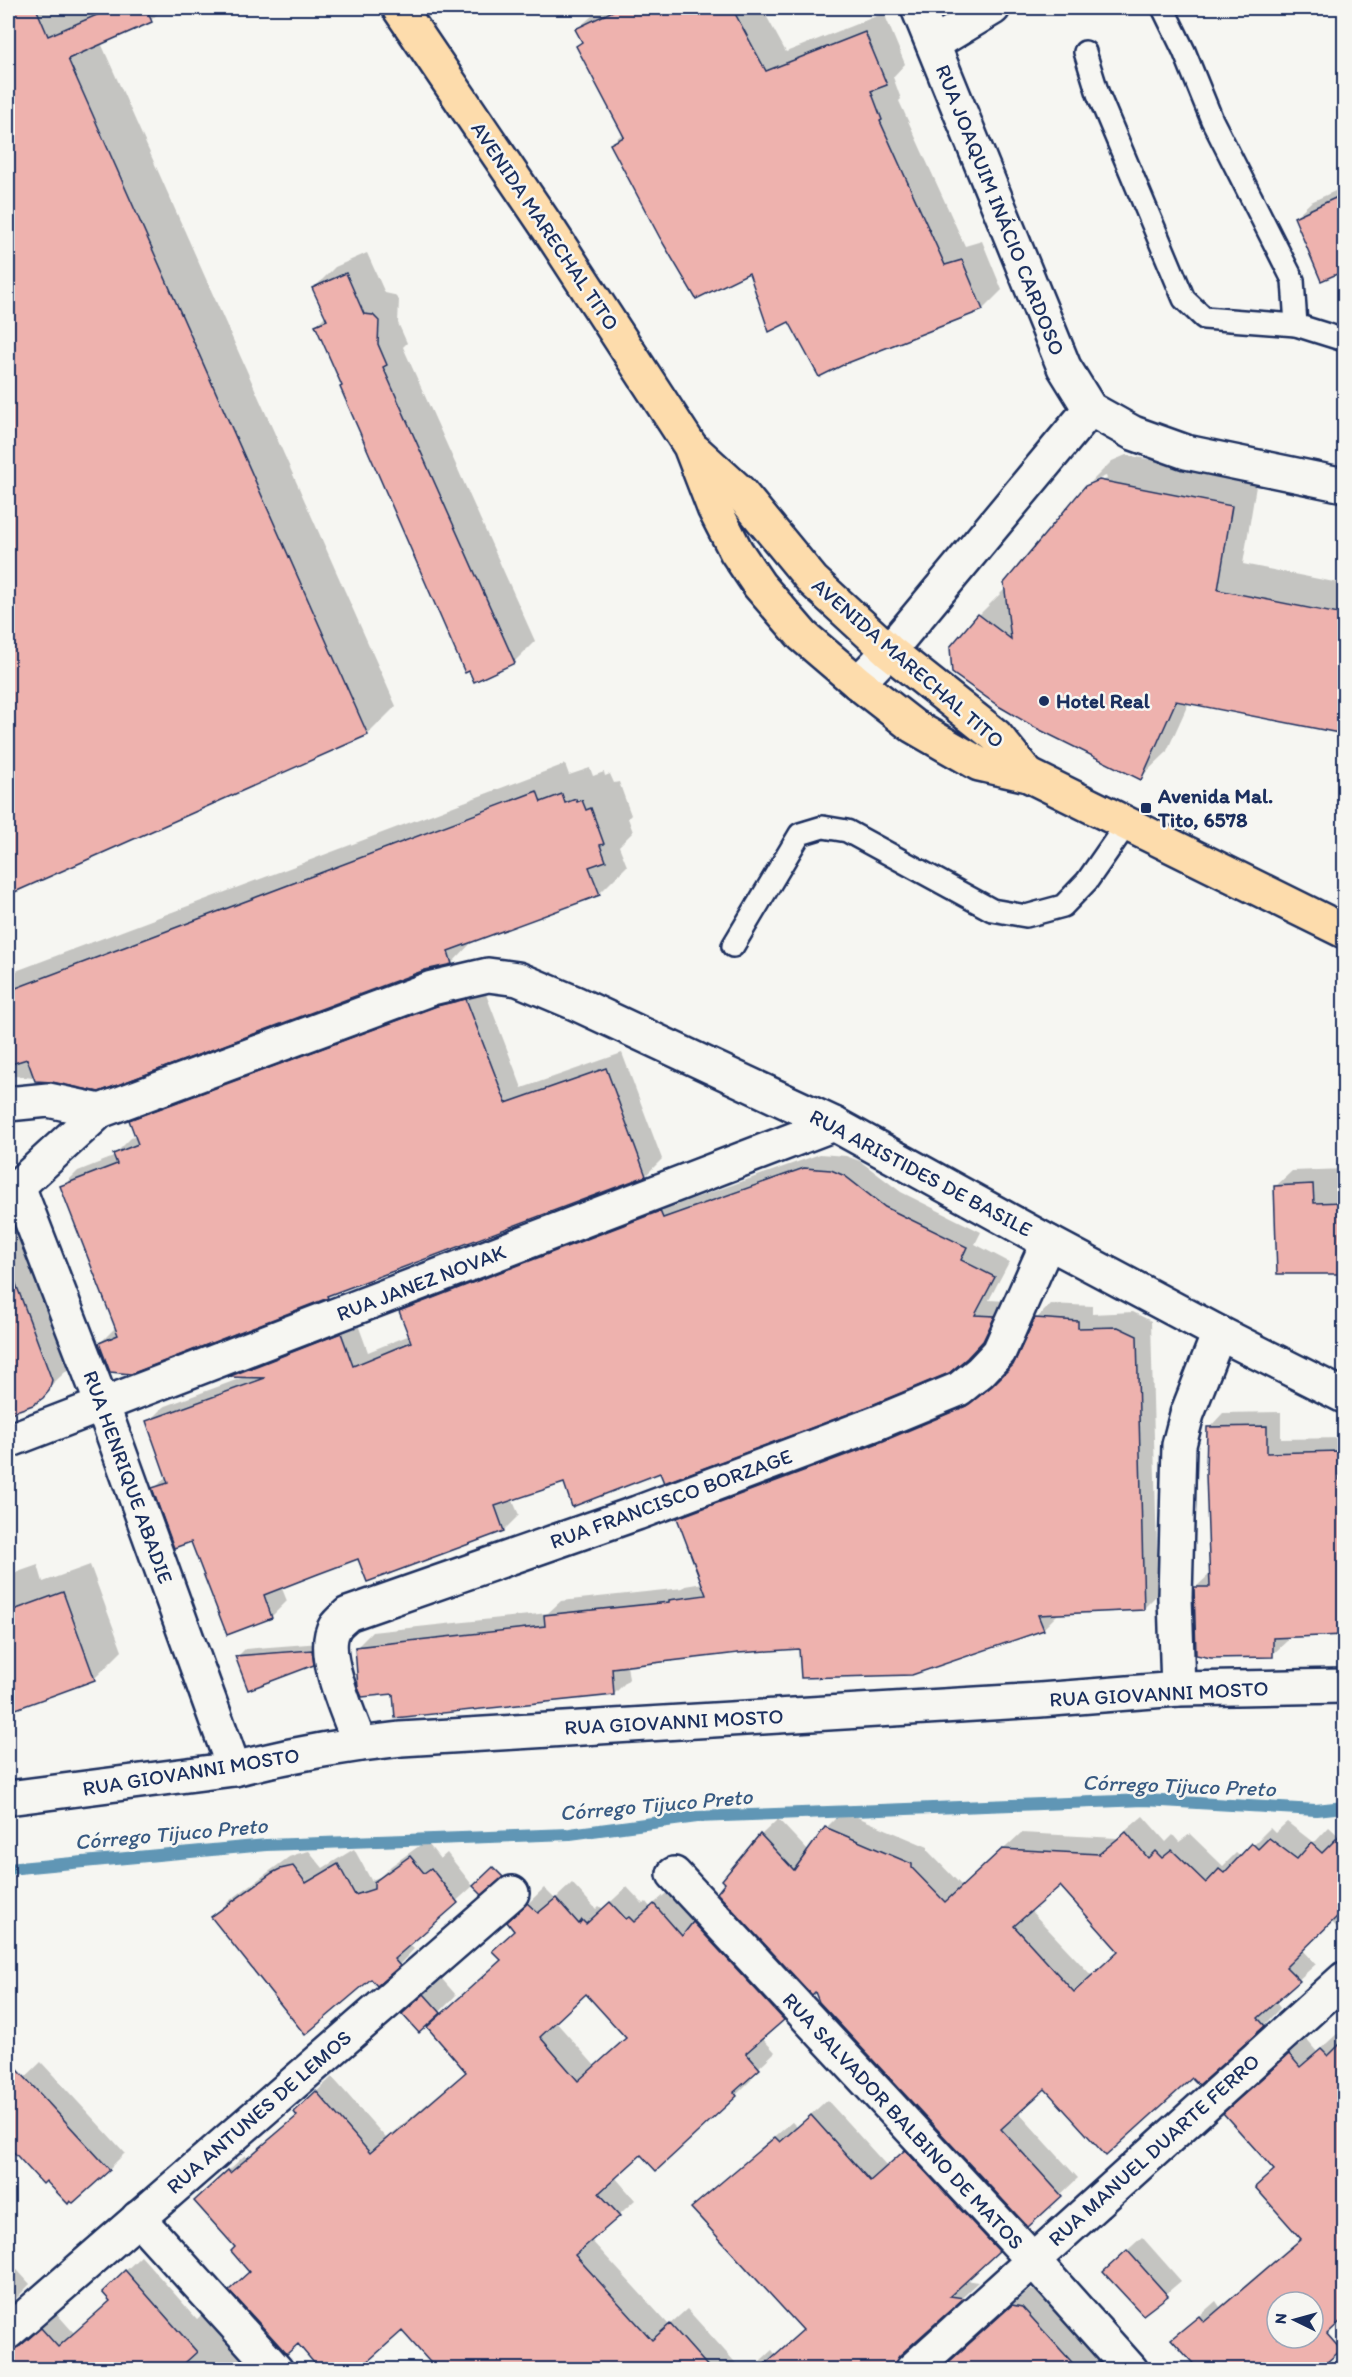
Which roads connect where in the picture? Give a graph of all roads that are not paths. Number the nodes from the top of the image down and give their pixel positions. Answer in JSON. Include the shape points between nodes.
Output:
{"nodes":[{"id":1,"x":399,"y":8,"type":"edge"},
{"id":2,"x":918,"y":8,"type":"edge"},
{"id":3,"x":993,"y":8,"type":"edge"},
{"id":4,"x":1163,"y":8,"type":"edge"},
{"id":5,"x":933,"y":44,"type":"junction"},
{"id":6,"x":1085,"y":52,"type":"dead end"},
{"id":7,"x":1296,"y":325,"type":"junction"},
{"id":8,"x":1344,"y":340,"type":"edge"},
{"id":9,"x":1090,"y":409,"type":"junction"},
{"id":10,"x":690,"y":446,"type":"junction"},
{"id":11,"x":1344,"y":485,"type":"edge"},
{"id":12,"x":889,"y":651,"type":"junction"},
{"id":13,"x":858,"y":683,"type":"junction"},
{"id":14,"x":1028,"y":775,"type":"junction"},
{"id":15,"x":1126,"y":825,"type":"junction"},
{"id":16,"x":1344,"y":931,"type":"edge"},
{"id":17,"x":733,"y":946,"type":"dead end"},
{"id":18,"x":8,"y":1104,"type":"edge"},
{"id":19,"x":100,"y":1111,"type":"junction"},
{"id":20,"x":834,"y":1124,"type":"junction"},
{"id":21,"x":13,"y":1186,"type":"edge"},
{"id":22,"x":1048,"y":1242,"type":"junction"},
{"id":23,"x":1219,"y":1333,"type":"junction"},
{"id":24,"x":1344,"y":1396,"type":"edge"},
{"id":25,"x":102,"y":1404,"type":"junction"},
{"id":26,"x":8,"y":1441,"type":"edge"},
{"id":27,"x":1344,"y":1686,"type":"edge"},
{"id":28,"x":1178,"y":1689,"type":"junction"},
{"id":29,"x":360,"y":1744,"type":"junction"},
{"id":30,"x":234,"y":1769,"type":"junction"},
{"id":31,"x":8,"y":1798,"type":"edge"},
{"id":32,"x":674,"y":1874,"type":"dead end"},
{"id":33,"x":512,"y":1893,"type":"dead end"},
{"id":34,"x":1344,"y":1980,"type":"edge"},
{"id":35,"x":138,"y":2217,"type":"junction"},
{"id":36,"x":1032,"y":2259,"type":"junction"},
{"id":37,"x":8,"y":2332,"type":"edge"},
{"id":38,"x":276,"y":2370,"type":"edge"},
{"id":39,"x":912,"y":2370,"type":"edge"},
{"id":40,"x":1131,"y":2370,"type":"edge"}],
"edges":[{"from":1,"to":10,"type":"main road","name":"AVENIDA MARECHAL TITO"},
{"from":2,"to":5,"type":"street","name":"RUA JOAQUIM INÁCIO CARDOSO"},
{"from":3,"to":5,"type":"street"},
{"from":4,"to":7,"type":"lane","via":[[1212,120],[1293,280]]},
{"from":5,"to":9,"type":"street","name":"RUA JOAQUIM INÁCIO CARDOSO","via":[[1064,367]]},
{"from":6,"to":7,"type":"lane","via":[[1098,94],[1184,299],[1204,318]]},
{"from":7,"to":8,"type":"lane"},
{"from":9,"to":11,"type":"street","via":[[1133,433],[1186,452]]},
{"from":9,"to":12,"type":"street"},
{"from":10,"to":12,"type":"main road","name":"AVENIDA MARECHAL TITO","via":[[739,491],[813,580]]},
{"from":10,"to":13,"type":"main road","name":"AVENIDA MARECHAL TITO","via":[[714,508],[759,585],[803,636]]},
{"from":12,"to":13,"type":"street"},
{"from":12,"to":14,"type":"main road","name":"AVENIDA MARECHAL TITO","via":[[996,736]]},
{"from":13,"to":14,"type":"main road","name":"AVENIDA MARECHAL TITO","via":[[913,726],[979,764]]},
{"from":14,"to":15,"type":"main road","name":"AVENIDA MARECHAL TITO"},
{"from":15,"to":16,"type":"main road","name":"AVENIDA MARECHAL TITO"},
{"from":15,"to":17,"type":"lane","via":[[1087,881],[1063,906],[1026,915],[992,910],[848,831],[823,827],[800,834]]},
{"from":18,"to":19,"type":"street","via":[[48,1100]]},
{"from":19,"to":20,"type":"street","name":"RUA ARISTIDES DE BASILE","via":[[432,988],[488,975],[518,979],[575,1003]]},
{"from":19,"to":21,"type":"street"},
{"from":20,"to":22,"type":"street","name":"RUA ARISTIDES DE BASILE"},
{"from":20,"to":25,"type":"street","name":"RUA JANEZ NOVAK"},
{"from":21,"to":25,"type":"street","name":"RUA HENRIQUE ABADIE"},
{"from":22,"to":23,"type":"street","name":"RUA ARISTIDES DE BASILE"},
{"from":22,"to":29,"type":"street","name":"RUA FRANCISCO BORZAGE","via":[[999,1352],[959,1389],[637,1513],[348,1614],[335,1627],[330,1640],[331,1657]]},
{"from":23,"to":24,"type":"street","name":"RUA ARISTIDES DE BASILE"},
{"from":23,"to":28,"type":"street","via":[[1179,1445],[1175,1597]]},
{"from":25,"to":26,"type":"street","name":"RUA JANEZ NOVAK"},
{"from":25,"to":30,"type":"street","name":"RUA HENRIQUE ABADIE"},
{"from":27,"to":28,"type":"street","name":"RUA GIOVANNI MOSTO"},
{"from":28,"to":29,"type":"street","name":"RUA GIOVANNI MOSTO"},
{"from":29,"to":30,"type":"street","name":"RUA GIOVANNI MOSTO"},
{"from":30,"to":31,"type":"street","name":"RUA GIOVANNI MOSTO"},
{"from":32,"to":36,"type":"street","name":"RUA SALVADOR BALBINO DE MATOS"},
{"from":33,"to":35,"type":"street","name":"RUA ANTUNES DE LEMOS"},
{"from":34,"to":36,"type":"street","name":"RUA MANUEL DUARTE FERRO"},
{"from":35,"to":37,"type":"street","name":"RUA ANTUNES DE LEMOS"},
{"from":35,"to":38,"type":"street"},
{"from":36,"to":39,"type":"street","name":"RUA MANUEL DUARTE FERRO"},
{"from":36,"to":40,"type":"street","name":"RUA SALVADOR BALBINO DE MATOS"}]}
